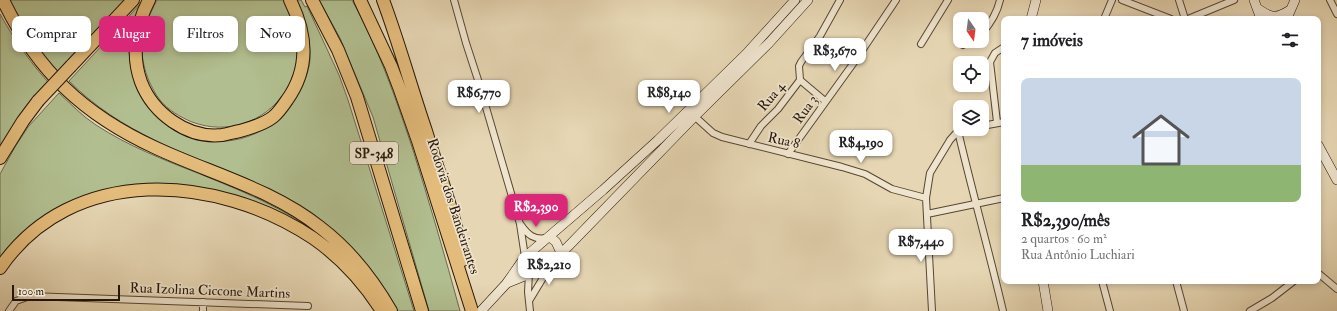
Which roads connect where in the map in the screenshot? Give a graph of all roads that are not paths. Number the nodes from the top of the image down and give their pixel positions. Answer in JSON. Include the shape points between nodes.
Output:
{"nodes":[{"id":1,"x":3,"y":0,"type":"edge"},
{"id":2,"x":133,"y":0,"type":"edge"},
{"id":3,"x":149,"y":0,"type":"edge"},
{"id":4,"x":290,"y":0,"type":"edge"},
{"id":5,"x":312,"y":0,"type":"edge"},
{"id":6,"x":360,"y":0,"type":"edge"},
{"id":7,"x":383,"y":0,"type":"edge"},
{"id":8,"x":454,"y":0,"type":"edge"},
{"id":9,"x":795,"y":0,"type":"edge"},
{"id":10,"x":808,"y":0,"type":"edge"},
{"id":11,"x":840,"y":0,"type":"edge"},
{"id":12,"x":896,"y":0,"type":"edge"},
{"id":13,"x":948,"y":0,"type":"edge"},
{"id":14,"x":1000,"y":0,"type":"edge"},
{"id":15,"x":1036,"y":0,"type":"edge"},
{"id":16,"x":1112,"y":0,"type":"edge"},
{"id":17,"x":1122,"y":0,"type":"edge"},
{"id":18,"x":1179,"y":0,"type":"edge"},
{"id":19,"x":1234,"y":0,"type":"edge"},
{"id":20,"x":1295,"y":0,"type":"edge"},
{"id":21,"x":1330,"y":0,"type":"edge"},
{"id":22,"x":1255,"y":4,"type":"edge"},
{"id":23,"x":1337,"y":14,"type":"edge"},
{"id":24,"x":1288,"y":15,"type":"edge"},
{"id":25,"x":1032,"y":16,"type":"edge"},
{"id":26,"x":1105,"y":16,"type":"edge"},
{"id":27,"x":1163,"y":16,"type":"edge"},
{"id":28,"x":1184,"y":16,"type":"edge"},
{"id":29,"x":1195,"y":16,"type":"edge"},
{"id":30,"x":1260,"y":16,"type":"edge"},
{"id":31,"x":1272,"y":16,"type":"edge"},
{"id":32,"x":989,"y":25,"type":"edge"},
{"id":33,"x":921,"y":44,"type":"dead end"},
{"id":34,"x":1001,"y":49,"type":"edge"},
{"id":35,"x":800,"y":80,"type":"junction"},
{"id":36,"x":826,"y":101,"type":"junction"},
{"id":37,"x":691,"y":113,"type":"junction"},
{"id":38,"x":997,"y":122,"type":"junction"},
{"id":39,"x":1001,"y":122,"type":"edge"},
{"id":40,"x":989,"y":124,"type":"edge"},
{"id":41,"x":954,"y":136,"type":"edge"},
{"id":42,"x":959,"y":136,"type":"edge"},
{"id":43,"x":749,"y":144,"type":"junction"},
{"id":44,"x":1321,"y":151,"type":"edge"},
{"id":45,"x":788,"y":154,"type":"junction"},
{"id":46,"x":0,"y":158,"type":"edge"},
{"id":47,"x":1337,"y":180,"type":"edge"},
{"id":48,"x":926,"y":198,"type":"junction"},
{"id":49,"x":1001,"y":199,"type":"edge"},
{"id":50,"x":975,"y":203,"type":"junction"},
{"id":51,"x":927,"y":214,"type":"junction"},
{"id":52,"x":520,"y":224,"type":"junction"},
{"id":53,"x":550,"y":237,"type":"junction"},
{"id":54,"x":561,"y":253,"type":"junction"},
{"id":55,"x":525,"y":257,"type":"junction"},
{"id":56,"x":554,"y":261,"type":"junction"},
{"id":57,"x":0,"y":268,"type":"edge"},
{"id":58,"x":529,"y":273,"type":"junction"},
{"id":59,"x":1321,"y":276,"type":"edge"},
{"id":60,"x":1044,"y":284,"type":"edge"},
{"id":61,"x":1103,"y":284,"type":"edge"},
{"id":62,"x":1177,"y":284,"type":"edge"},
{"id":63,"x":1290,"y":284,"type":"edge"},
{"id":64,"x":505,"y":285,"type":"junction"},
{"id":65,"x":1337,"y":289,"type":"edge"},
{"id":66,"x":529,"y":301,"type":"junction"},
{"id":67,"x":203,"y":302,"type":"junction"},
{"id":68,"x":308,"y":306,"type":"dead end"},
{"id":69,"x":471,"y":306,"type":"edge"},
{"id":70,"x":9,"y":311,"type":"edge"},
{"id":71,"x":202,"y":311,"type":"edge"},
{"id":72,"x":382,"y":311,"type":"edge"},
{"id":73,"x":391,"y":311,"type":"edge"},
{"id":74,"x":422,"y":311,"type":"edge"},
{"id":75,"x":481,"y":311,"type":"edge"},
{"id":76,"x":530,"y":311,"type":"edge"},
{"id":77,"x":932,"y":311,"type":"edge"},
{"id":78,"x":1003,"y":311,"type":"edge"},
{"id":79,"x":1048,"y":311,"type":"edge"},
{"id":80,"x":1110,"y":311,"type":"edge"},
{"id":81,"x":1184,"y":311,"type":"edge"},
{"id":82,"x":1250,"y":311,"type":"edge"}],
"edges":[{"from":1,"to":73,"type":"highway","via":[[38,60],[51,76],[87,108],[156,148],[252,187],[302,214],[322,228],[355,260]]},
{"from":2,"to":46,"type":"highway","bridge":true,"via":[[38,101],[22,121]]},
{"from":3,"to":4,"type":"highway","via":[[137,30],[135,52],[136,66],[143,86],[162,114],[183,128],[202,134],[221,135],[248,129],[274,116],[294,91],[304,58],[304,44]]},
{"from":5,"to":74,"type":"highway","number":"SP-348","via":[[338,50],[357,97]]},
{"from":6,"to":69,"type":"highway","name":"Rodovia dos Bandeirantes","number":"SP-348","via":[[399,87]]},
{"from":7,"to":69,"type":"highway","via":[[459,238]]},
{"from":8,"to":52,"type":"street"},
{"from":9,"to":37,"type":"main road"},
{"from":10,"to":37,"type":"main road","via":[[769,43]]},
{"from":11,"to":35,"type":"street","name":"Rua 4","via":[[820,36],[801,62]]},
{"from":12,"to":36,"type":"street","name":"Rua 3"},
{"from":13,"to":33,"type":"street"},
{"from":14,"to":32,"type":"street"},
{"from":15,"to":25,"type":"main road"},
{"from":16,"to":26,"type":"street"},
{"from":17,"to":27,"type":"street"},
{"from":18,"to":28,"type":"street"},
{"from":19,"to":29,"type":"street"},
{"from":20,"to":24,"type":"main road"},
{"from":21,"to":23,"type":"street"},
{"from":22,"to":30,"type":"main road"},
{"from":22,"to":31,"type":"main road"},
{"from":34,"to":38,"type":"street","via":[[990,62]]},
{"from":35,"to":36,"type":"street"},
{"from":35,"to":43,"type":"street","name":"Rua 4"},
{"from":36,"to":45,"type":"street","name":"Rua 3"},
{"from":37,"to":43,"type":"street","name":"Rua 8","via":[[713,133]]},
{"from":37,"to":53,"type":"main road"},
{"from":37,"to":54,"type":"main road"},
{"from":38,"to":39,"type":"street"},
{"from":38,"to":40,"type":"street"},
{"from":41,"to":48,"type":"street","via":[[930,173]]},
{"from":42,"to":50,"type":"street"},
{"from":43,"to":45,"type":"street","name":"Rua 8"},
{"from":44,"to":47,"type":"main road"},
{"from":45,"to":48,"type":"street","name":"Rua 8","via":[[853,170],[892,189]]},
{"from":48,"to":51,"type":"street"},
{"from":49,"to":50,"type":"street"},
{"from":50,"to":51,"type":"street"},
{"from":50,"to":78,"type":"street"},
{"from":51,"to":77,"type":"street"},
{"from":52,"to":53,"type":"street","via":[[527,234],[533,237]]},
{"from":52,"to":55,"type":"street"},
{"from":53,"to":54,"type":"main road","via":[[556,242]]},
{"from":53,"to":55,"type":"main road"},
{"from":54,"to":56,"type":"main road"},
{"from":55,"to":58,"type":"main road"},
{"from":55,"to":64,"type":"main road"},
{"from":56,"to":58,"type":"main road"},
{"from":56,"to":66,"type":"street"},
{"from":57,"to":72,"type":"highway","via":[[20,242],[36,229],[81,203],[125,191],[190,191],[252,207],[314,238],[363,285]]},
{"from":58,"to":64,"type":"main road"},
{"from":58,"to":66,"type":"street"},
{"from":59,"to":65,"type":"street"},
{"from":60,"to":79,"type":"main road"},
{"from":61,"to":80,"type":"street"},
{"from":62,"to":81,"type":"street"},
{"from":63,"to":82,"type":"street"},
{"from":64,"to":75,"type":"main road"},
{"from":66,"to":76,"type":"street"},
{"from":67,"to":68,"type":"street","name":"Rua Izolina Ciccone Martins"},
{"from":67,"to":70,"type":"street","name":"Rua Izolina Ciccone Martins","via":[[30,296],[16,301]]},
{"from":67,"to":71,"type":"street"}]}
